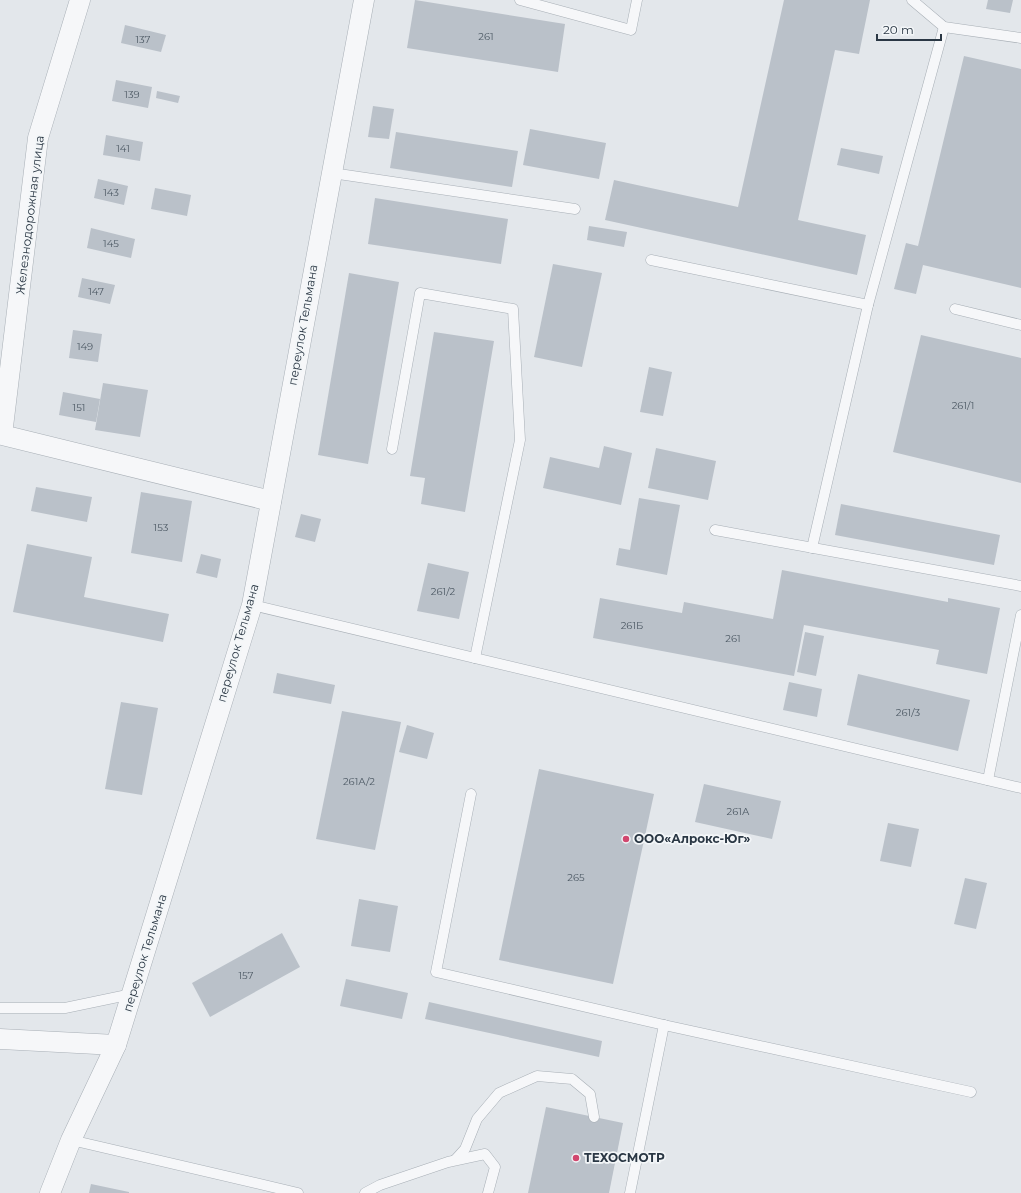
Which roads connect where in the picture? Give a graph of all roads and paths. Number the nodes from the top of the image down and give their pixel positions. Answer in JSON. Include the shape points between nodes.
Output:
{"nodes":[{"id":1,"x":80,"y":0,"type":"edge"},
{"id":2,"x":364,"y":0,"type":"edge"},
{"id":3,"x":520,"y":0,"type":"edge"},
{"id":4,"x":637,"y":0,"type":"edge"},
{"id":5,"x":912,"y":0,"type":"edge"},
{"id":6,"x":944,"y":26,"type":"junction"},
{"id":7,"x":1021,"y":38,"type":"edge"},
{"id":8,"x":332,"y":173,"type":"junction"},
{"id":9,"x":575,"y":209,"type":"dead end"},
{"id":10,"x":651,"y":260,"type":"dead end"},
{"id":11,"x":868,"y":305,"type":"junction"},
{"id":12,"x":955,"y":309,"type":"dead end"},
{"id":13,"x":1021,"y":325,"type":"edge"},
{"id":14,"x":1,"y":434,"type":"edge"},
{"id":15,"x":392,"y":449,"type":"dead end"},
{"id":16,"x":271,"y":501,"type":"junction"},
{"id":17,"x":715,"y":530,"type":"dead end"},
{"id":18,"x":812,"y":548,"type":"junction"},
{"id":19,"x":1021,"y":586,"type":"edge"},
{"id":20,"x":252,"y":605,"type":"junction"},
{"id":21,"x":1021,"y":615,"type":"edge"},
{"id":22,"x":475,"y":658,"type":"junction"},
{"id":23,"x":988,"y":780,"type":"junction"},
{"id":24,"x":1021,"y":788,"type":"edge"},
{"id":25,"x":471,"y":794,"type":"dead end"},
{"id":26,"x":132,"y":994,"type":"junction"},
{"id":27,"x":0,"y":1008,"type":"edge"},
{"id":28,"x":664,"y":1025,"type":"junction"},
{"id":29,"x":0,"y":1039,"type":"edge"},
{"id":30,"x":116,"y":1045,"type":"junction"},
{"id":31,"x":971,"y":1092,"type":"dead end"},
{"id":32,"x":594,"y":1117,"type":"dead end"},
{"id":33,"x":71,"y":1140,"type":"junction"},
{"id":34,"x":455,"y":1160,"type":"junction"},
{"id":35,"x":50,"y":1193,"type":"edge"},
{"id":36,"x":298,"y":1193,"type":"edge"},
{"id":37,"x":365,"y":1193,"type":"edge"},
{"id":38,"x":488,"y":1193,"type":"edge"},
{"id":39,"x":630,"y":1193,"type":"edge"}],
"edges":[{"from":1,"to":14,"type":"street","name":"Железнодорожная улица","via":[[38,138]]},
{"from":2,"to":8,"type":"street","name":"переулок Тельмана"},
{"from":3,"to":4,"type":"lane","via":[[631,30]]},
{"from":5,"to":6,"type":"lane"},
{"from":6,"to":7,"type":"lane"},
{"from":6,"to":11,"type":"lane"},
{"from":8,"to":9,"type":"lane"},
{"from":8,"to":16,"type":"street","name":"переулок Тельмана"},
{"from":10,"to":11,"type":"lane"},
{"from":11,"to":18,"type":"lane"},
{"from":12,"to":13,"type":"lane"},
{"from":14,"to":16,"type":"street"},
{"from":15,"to":22,"type":"lane","via":[[420,293],[513,309],[520,440]]},
{"from":16,"to":20,"type":"street","name":"переулок Тельмана"},
{"from":17,"to":18,"type":"lane"},
{"from":18,"to":19,"type":"lane"},
{"from":20,"to":22,"type":"lane"},
{"from":20,"to":26,"type":"street","name":"переулок Тельмана"},
{"from":21,"to":23,"type":"lane"},
{"from":22,"to":23,"type":"lane"},
{"from":23,"to":24,"type":"lane"},
{"from":25,"to":28,"type":"lane","via":[[436,972]]},
{"from":26,"to":27,"type":"lane","via":[[65,1008]]},
{"from":26,"to":30,"type":"street","name":"переулок Тельмана"},
{"from":28,"to":31,"type":"lane"},
{"from":28,"to":39,"type":"lane"},
{"from":29,"to":30,"type":"street"},
{"from":30,"to":33,"type":"street","name":"переулок Тельмана"},
{"from":32,"to":34,"type":"lane","via":[[590,1094],[572,1079],[537,1076],[498,1093],[477,1119],[465,1149]]},
{"from":33,"to":35,"type":"street","name":"переулок Тельмана"},
{"from":33,"to":36,"type":"lane"},
{"from":34,"to":37,"type":"lane","via":[[380,1185]]},
{"from":34,"to":38,"type":"lane","via":[[484,1154],[495,1167]]}]}
